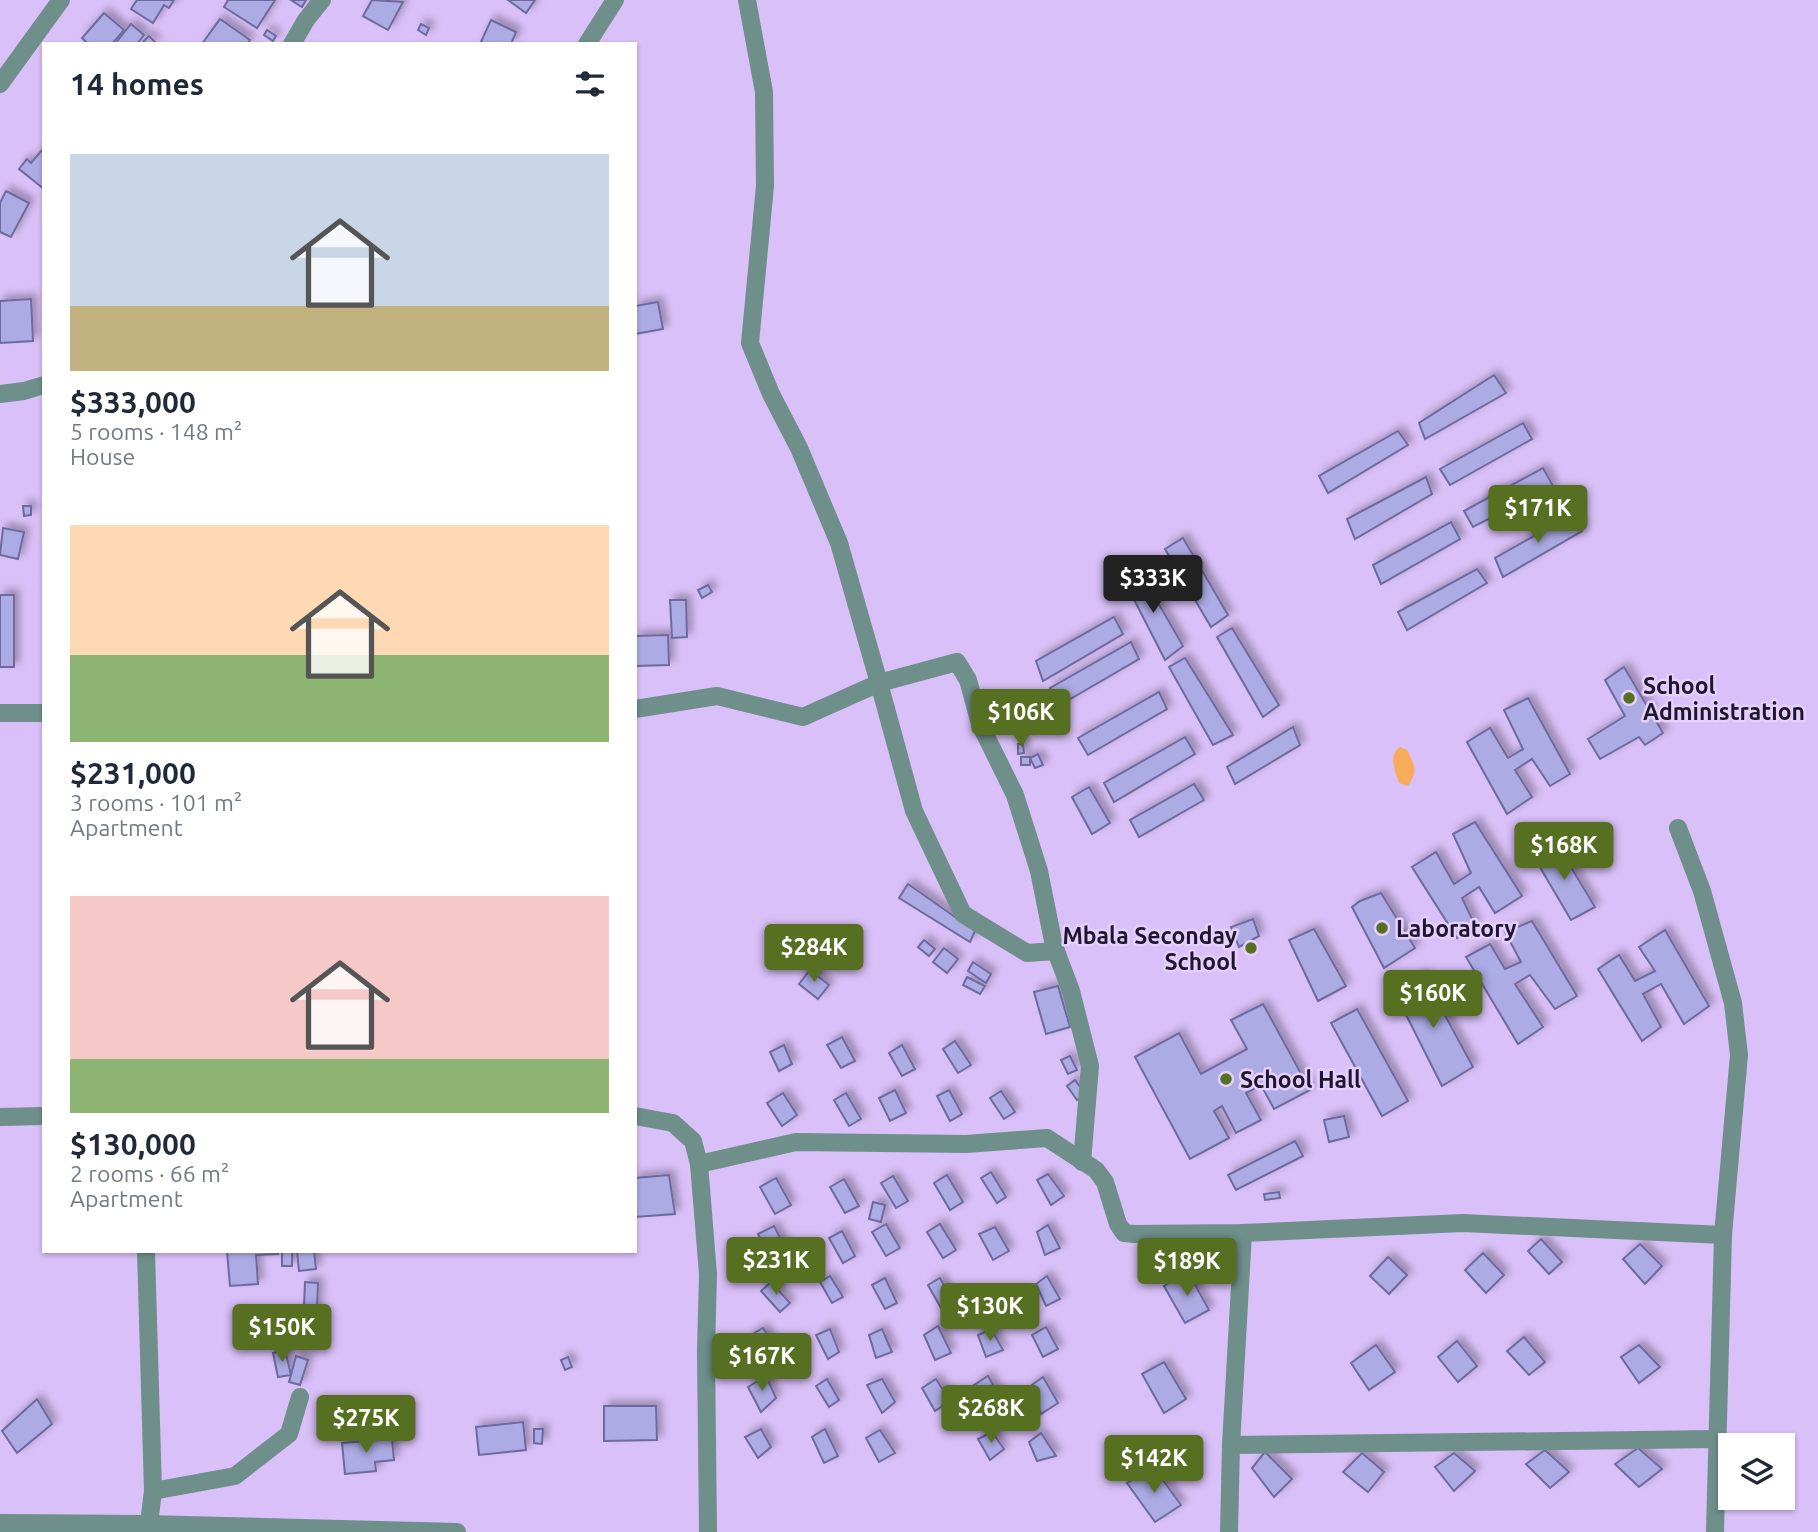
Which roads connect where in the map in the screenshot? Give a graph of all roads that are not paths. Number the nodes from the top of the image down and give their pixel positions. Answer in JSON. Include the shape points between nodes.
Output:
{"nodes":[{"id":1,"x":61,"y":0,"type":"edge"},
{"id":2,"x":322,"y":0,"type":"edge"},
{"id":3,"x":615,"y":0,"type":"edge"},
{"id":4,"x":747,"y":0,"type":"edge"},
{"id":5,"x":293,"y":42,"type":"edge"},
{"id":6,"x":588,"y":42,"type":"edge"},
{"id":7,"x":0,"y":84,"type":"edge"},
{"id":8,"x":42,"y":386,"type":"edge"},
{"id":9,"x":0,"y":394,"type":"edge"},
{"id":10,"x":879,"y":683,"type":"junction"},
{"id":11,"x":637,"y":709,"type":"edge"},
{"id":12,"x":0,"y":713,"type":"edge"},
{"id":13,"x":42,"y":713,"type":"edge"},
{"id":14,"x":1678,"y":828,"type":"dead end"},
{"id":15,"x":1056,"y":951,"type":"junction"},
{"id":16,"x":0,"y":1116,"type":"edge"},
{"id":17,"x":42,"y":1116,"type":"edge"},
{"id":18,"x":637,"y":1116,"type":"edge"},
{"id":19,"x":1082,"y":1162,"type":"junction"},
{"id":20,"x":699,"y":1164,"type":"junction"},
{"id":21,"x":1243,"y":1233,"type":"junction"},
{"id":22,"x":1723,"y":1235,"type":"junction"},
{"id":23,"x":146,"y":1253,"type":"edge"},
{"id":24,"x":300,"y":1396,"type":"dead end"},
{"id":25,"x":1717,"y":1439,"type":"junction"},
{"id":26,"x":1231,"y":1445,"type":"junction"},
{"id":27,"x":153,"y":1491,"type":"junction"},
{"id":28,"x":0,"y":1523,"type":"edge"},
{"id":29,"x":147,"y":1528,"type":"edge"},
{"id":30,"x":457,"y":1532,"type":"edge"},
{"id":31,"x":708,"y":1532,"type":"edge"},
{"id":32,"x":1229,"y":1532,"type":"edge"},
{"id":33,"x":1715,"y":1532,"type":"edge"}],
"edges":[{"from":1,"to":7,"type":"street"},
{"from":2,"to":5,"type":"street"},
{"from":3,"to":6,"type":"street"},
{"from":4,"to":10,"type":"street","via":[[764,92],[765,186],[750,343],[839,542]]},
{"from":8,"to":9,"type":"street"},
{"from":10,"to":11,"type":"street","via":[[803,717],[717,696]]},
{"from":10,"to":15,"type":"street","via":[[914,811],[963,914],[1027,953]]},
{"from":10,"to":15,"type":"street","via":[[957,662],[968,680],[980,724],[1015,795],[1039,871]]},
{"from":12,"to":13,"type":"street"},
{"from":14,"to":22,"type":"street","via":[[1720,956],[1739,1055]]},
{"from":15,"to":19,"type":"street","via":[[1090,1066]]},
{"from":16,"to":17,"type":"street"},
{"from":18,"to":20,"type":"street","via":[[673,1123],[693,1141]]},
{"from":19,"to":20,"type":"street","via":[[1047,1138],[967,1144],[796,1142]]},
{"from":19,"to":21,"type":"street","via":[[1105,1182],[1124,1233]]},
{"from":20,"to":31,"type":"street","via":[[708,1274]]},
{"from":21,"to":22,"type":"street","via":[[1463,1223]]},
{"from":21,"to":26,"type":"street"},
{"from":22,"to":25,"type":"street"},
{"from":23,"to":27,"type":"street"},
{"from":24,"to":27,"type":"street","via":[[289,1434],[235,1476]]},
{"from":25,"to":26,"type":"street"},
{"from":25,"to":33,"type":"street"},
{"from":26,"to":32,"type":"street"},
{"from":27,"to":29,"type":"street"},
{"from":28,"to":29,"type":"street"},
{"from":29,"to":30,"type":"street"}]}
